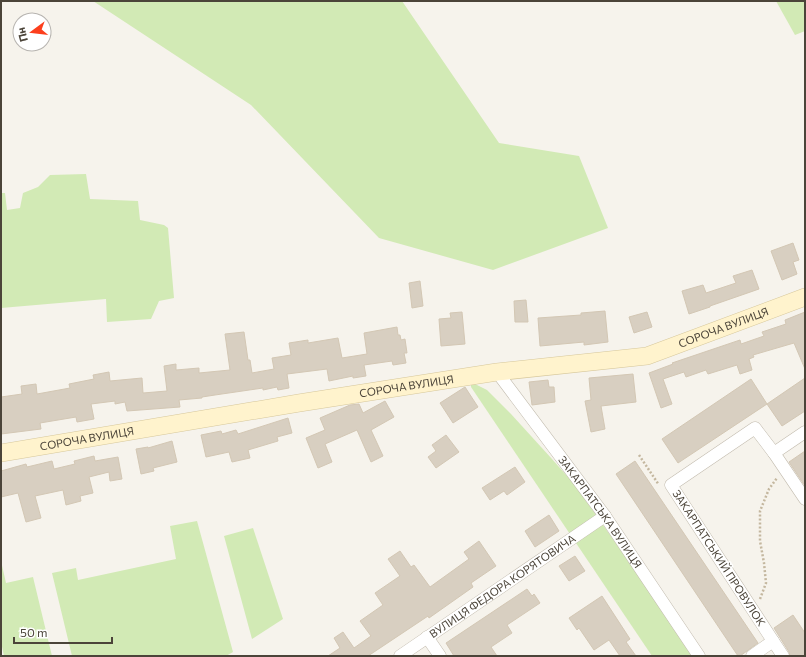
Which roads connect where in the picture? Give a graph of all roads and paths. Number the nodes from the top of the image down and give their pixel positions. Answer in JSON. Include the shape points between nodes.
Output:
{"nodes":[{"id":1,"x":805,"y":297,"type":"edge"},
{"id":2,"x":497,"y":372,"type":"junction"},
{"id":3,"x":805,"y":432,"type":"edge"},
{"id":4,"x":1,"y":453,"type":"edge"},
{"id":5,"x":774,"y":453,"type":"junction"},
{"id":6,"x":784,"y":467,"type":"junction"},
{"id":7,"x":805,"y":499,"type":"edge"},
{"id":8,"x":605,"y":516,"type":"junction"},
{"id":9,"x":754,"y":611,"type":"junction"},
{"id":10,"x":427,"y":637,"type":"junction"},
{"id":11,"x":773,"y":641,"type":"junction"},
{"id":12,"x":400,"y":656,"type":"edge"},
{"id":13,"x":440,"y":656,"type":"edge"},
{"id":14,"x":699,"y":656,"type":"edge"},
{"id":15,"x":752,"y":656,"type":"edge"},
{"id":16,"x":783,"y":656,"type":"edge"}],
"edges":[{"from":1,"to":2,"type":"main road","name":"СОРОЧА ВУЛИЦЯ","via":[[647,356]]},
{"from":2,"to":4,"type":"main road","name":"СОРОЧА ВУЛИЦЯ"},
{"from":2,"to":8,"type":"street","name":"ЗАКАРПАТСЬКА ВУЛИЦЯ"},
{"from":3,"to":5,"type":"street"},
{"from":5,"to":6,"type":"street","name":"ЗАКАРПАТСЬКИЙ ПРОВУЛОК"},
{"from":5,"to":9,"type":"street","name":"ЗАКАРПАТСЬКИЙ ПРОВУЛОК","via":[[754,428],[671,485]]},
{"from":6,"to":7,"type":"street","name":"ЗАКАРПАТСЬКИЙ ПРОВУЛОК"},
{"from":6,"to":9,"type":"path","via":[[769,489],[760,511],[760,542],[766,583]]},
{"from":8,"to":10,"type":"street","name":"ВУЛИЦЯ ФЕДОРА КОРЯТОВИЧА"},
{"from":8,"to":14,"type":"street","name":"ЗАКАРПАТСЬКА ВУЛИЦЯ"},
{"from":9,"to":11,"type":"street","name":"ЗАКАРПАТСЬКИЙ ПРОВУЛОК"},
{"from":10,"to":12,"type":"street","name":"ВУЛИЦЯ ФЕДОРА КОРЯТОВИЧА"},
{"from":10,"to":13,"type":"street"},
{"from":11,"to":15,"type":"street"},
{"from":11,"to":16,"type":"street","name":"ЗАКАРПАТСЬКИЙ ПРОВУЛОК"}]}
